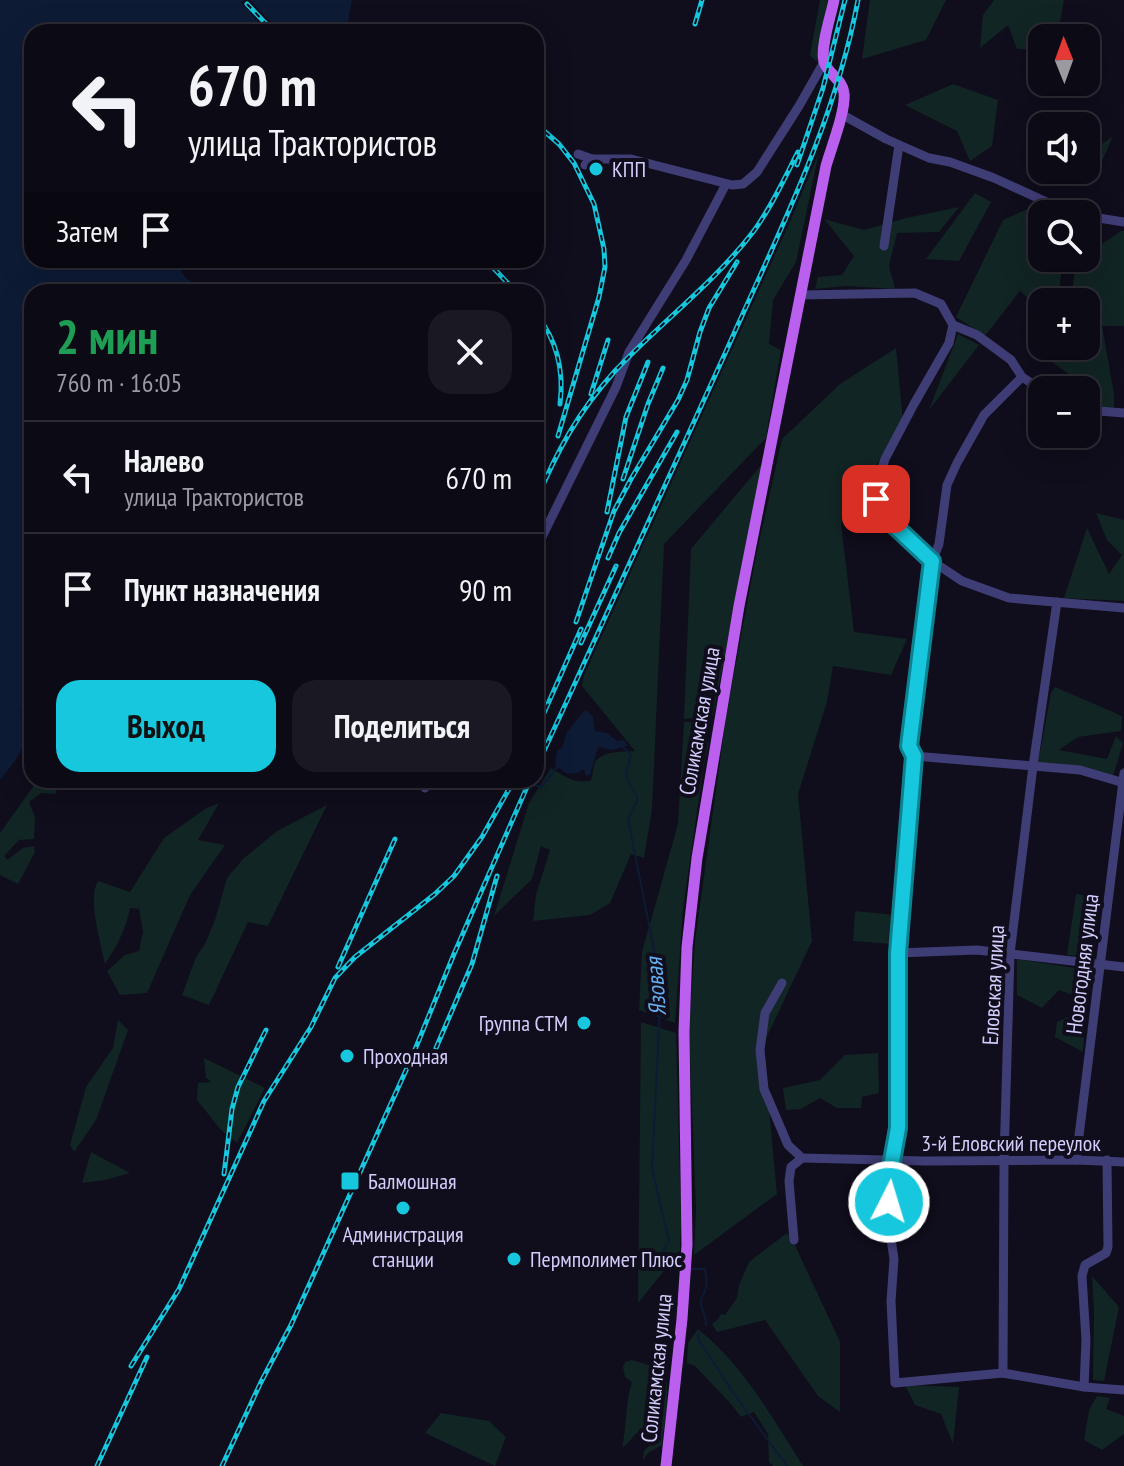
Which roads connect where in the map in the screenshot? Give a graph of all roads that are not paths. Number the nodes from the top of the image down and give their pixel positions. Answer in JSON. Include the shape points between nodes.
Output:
{"nodes":[{"id":1,"x":834,"y":0,"type":"edge"},
{"id":2,"x":824,"y":62,"type":"junction"},
{"id":3,"x":841,"y":114,"type":"junction"},
{"id":4,"x":899,"y":145,"type":"junction"},
{"id":5,"x":578,"y":154,"type":"dead end"},
{"id":6,"x":726,"y":184,"type":"junction"},
{"id":7,"x":1042,"y":200,"type":"edge"},
{"id":8,"x":1100,"y":218,"type":"edge"},
{"id":9,"x":1124,"y":222,"type":"edge"},
{"id":10,"x":884,"y":246,"type":"dead end"},
{"id":11,"x":800,"y":295,"type":"junction"},
{"id":12,"x":953,"y":325,"type":"junction"},
{"id":13,"x":1022,"y":377,"type":"junction"},
{"id":14,"x":1028,"y":381,"type":"edge"},
{"id":15,"x":1100,"y":411,"type":"edge"},
{"id":16,"x":1124,"y":413,"type":"edge"},
{"id":17,"x":544,"y":533,"type":"edge"},
{"id":18,"x":932,"y":561,"type":"junction"},
{"id":19,"x":1057,"y":602,"type":"junction"},
{"id":20,"x":1124,"y":608,"type":"edge"},
{"id":21,"x":914,"y":756,"type":"junction"},
{"id":22,"x":1033,"y":766,"type":"junction"},
{"id":23,"x":1124,"y":779,"type":"edge"},
{"id":24,"x":898,"y":953,"type":"junction"},
{"id":25,"x":1010,"y":954,"type":"junction"},
{"id":26,"x":1100,"y":964,"type":"junction"},
{"id":27,"x":1124,"y":967,"type":"edge"},
{"id":28,"x":782,"y":983,"type":"dead end"},
{"id":29,"x":802,"y":1158,"type":"junction"},
{"id":30,"x":893,"y":1160,"type":"junction"},
{"id":31,"x":1004,"y":1160,"type":"junction"},
{"id":32,"x":1076,"y":1160,"type":"junction"},
{"id":33,"x":1107,"y":1160,"type":"junction"},
{"id":34,"x":1124,"y":1162,"type":"edge"},
{"id":35,"x":794,"y":1240,"type":"dead end"},
{"id":36,"x":1003,"y":1373,"type":"junction"},
{"id":37,"x":1084,"y":1387,"type":"junction"},
{"id":38,"x":1124,"y":1390,"type":"edge"},
{"id":39,"x":666,"y":1466,"type":"edge"}],
"edges":[{"from":1,"to":2,"type":"main road"},
{"from":2,"to":3,"type":"main road","name":"Соликамская улица","via":[[842,87]]},
{"from":2,"to":6,"type":"street","via":[[757,172],[738,186]]},
{"from":3,"to":4,"type":"street"},
{"from":3,"to":11,"type":"main road","name":"Соликамская улица"},
{"from":4,"to":7,"type":"street"},
{"from":4,"to":10,"type":"street"},
{"from":5,"to":6,"type":"street","via":[[588,162],[631,159]]},
{"from":6,"to":17,"type":"street","via":[[629,352]]},
{"from":8,"to":9,"type":"street"},
{"from":11,"to":12,"type":"street","via":[[915,293],[941,304]]},
{"from":11,"to":39,"type":"main road","name":"Соликамская улица","via":[[739,606],[695,873],[684,1032],[685,1291]]},
{"from":12,"to":13,"type":"street","via":[[1011,360]]},
{"from":12,"to":18,"type":"street","via":[[949,343],[877,483],[881,513]]},
{"from":13,"to":14,"type":"street"},
{"from":13,"to":18,"type":"street","via":[[984,415],[957,463],[947,485]]},
{"from":15,"to":16,"type":"street"},
{"from":18,"to":19,"type":"street","via":[[962,581],[1009,598]]},
{"from":18,"to":21,"type":"street","via":[[909,746]]},
{"from":19,"to":20,"type":"street"},
{"from":19,"to":22,"type":"street","name":"Еловская улица"},
{"from":21,"to":22,"type":"street"},
{"from":21,"to":24,"type":"street"},
{"from":22,"to":23,"type":"street"},
{"from":22,"to":25,"type":"street","name":"Еловская улица"},
{"from":23,"to":26,"type":"street","name":"Новогодняя улица"},
{"from":24,"to":25,"type":"street"},
{"from":24,"to":30,"type":"street","via":[[898,1128]]},
{"from":25,"to":26,"type":"street"},
{"from":25,"to":31,"type":"street","name":"Еловская улица"},
{"from":26,"to":27,"type":"street"},
{"from":26,"to":32,"type":"street","name":"Новогодняя улица"},
{"from":28,"to":29,"type":"street","via":[[765,1013],[762,1076],[788,1145]]},
{"from":29,"to":30,"type":"street","name":"3-й Еловский переулок"},
{"from":29,"to":35,"type":"street","via":[[791,1167],[789,1181]]},
{"from":30,"to":31,"type":"street","name":"3-й Еловский переулок"},
{"from":30,"to":36,"type":"street","via":[[888,1183],[895,1383]]},
{"from":31,"to":32,"type":"street","name":"3-й Еловский переулок"},
{"from":31,"to":36,"type":"street","name":"Еловская улица"},
{"from":32,"to":33,"type":"street","name":"3-й Еловский переулок"},
{"from":33,"to":34,"type":"street","name":"3-й Еловский переулок"},
{"from":33,"to":37,"type":"street","via":[[1108,1247],[1085,1265],[1082,1276]]},
{"from":36,"to":37,"type":"street"},
{"from":37,"to":38,"type":"street"}]}
